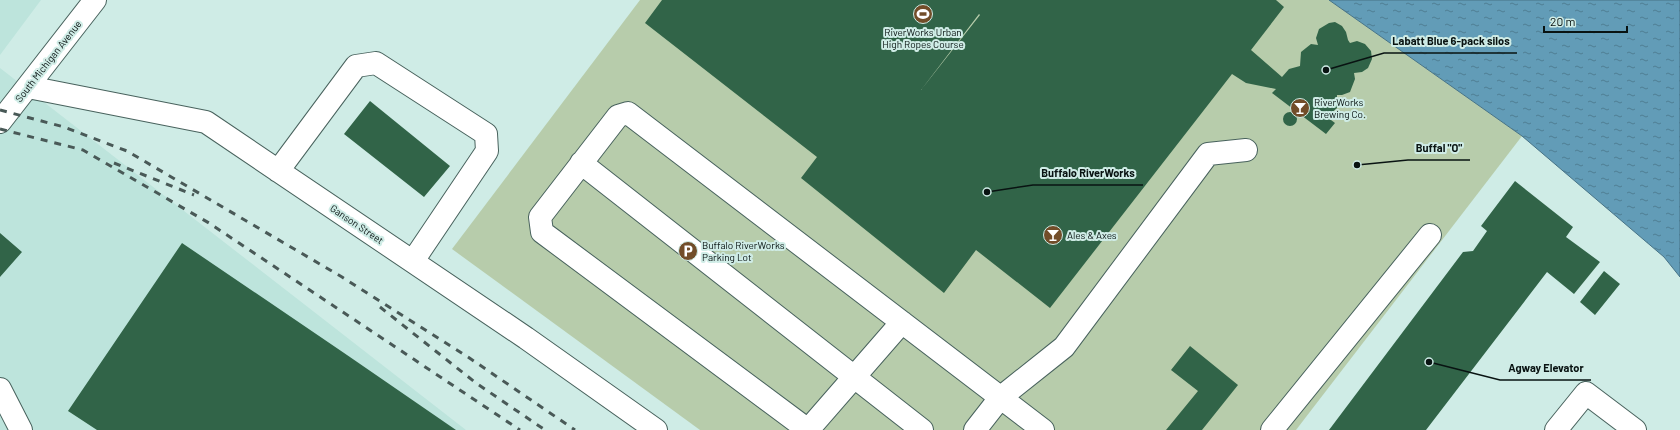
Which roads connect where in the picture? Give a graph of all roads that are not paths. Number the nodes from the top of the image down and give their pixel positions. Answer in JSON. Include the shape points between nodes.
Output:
{"nodes":[{"id":1,"x":95,"y":0,"type":"edge"},
{"id":2,"x":28,"y":87,"type":"junction"},
{"id":3,"x":0,"y":122,"type":"edge"},
{"id":4,"x":1246,"y":150,"type":"dead end"},
{"id":5,"x":581,"y":164,"type":"junction"},
{"id":6,"x":278,"y":171,"type":"junction"},
{"id":7,"x":1430,"y":235,"type":"dead end"},
{"id":8,"x":413,"y":261,"type":"junction"},
{"id":9,"x":902,"y":322,"type":"junction"},
{"id":10,"x":854,"y":377,"type":"junction"},
{"id":11,"x":0,"y":388,"type":"edge"},
{"id":12,"x":1000,"y":398,"type":"junction"},
{"id":13,"x":21,"y":430,"type":"edge"},
{"id":14,"x":656,"y":430,"type":"edge"},
{"id":15,"x":808,"y":430,"type":"edge"},
{"id":16,"x":922,"y":430,"type":"edge"},
{"id":17,"x":975,"y":430,"type":"edge"},
{"id":18,"x":1043,"y":430,"type":"edge"},
{"id":19,"x":1272,"y":430,"type":"edge"},
{"id":20,"x":1556,"y":430,"type":"edge"},
{"id":21,"x":1635,"y":430,"type":"edge"}],
"edges":[{"from":1,"to":2,"type":"street","name":"South Michigan Avenue"},
{"from":2,"to":3,"type":"street","name":"South Michigan Avenue"},
{"from":2,"to":6,"type":"street","name":"Ganson Street","via":[[206,122]]},
{"from":4,"to":12,"type":"street","via":[[1208,154],[1064,347]]},
{"from":5,"to":9,"type":"street","via":[[618,116],[628,113]]},
{"from":5,"to":10,"type":"street"},
{"from":5,"to":15,"type":"street","via":[[540,217],[542,232]]},
{"from":6,"to":8,"type":"street","name":"Ganson Street"},
{"from":6,"to":8,"type":"street","via":[[356,66],[376,63],[486,134],[487,151]]},
{"from":7,"to":19,"type":"street"},
{"from":8,"to":14,"type":"street","name":"Ganson Street"},
{"from":9,"to":10,"type":"street"},
{"from":9,"to":12,"type":"street"},
{"from":10,"to":15,"type":"street"},
{"from":10,"to":16,"type":"street"},
{"from":11,"to":13,"type":"street"},
{"from":12,"to":17,"type":"street"},
{"from":12,"to":18,"type":"street"},
{"from":20,"to":21,"type":"street","via":[[1586,393]]}]}
